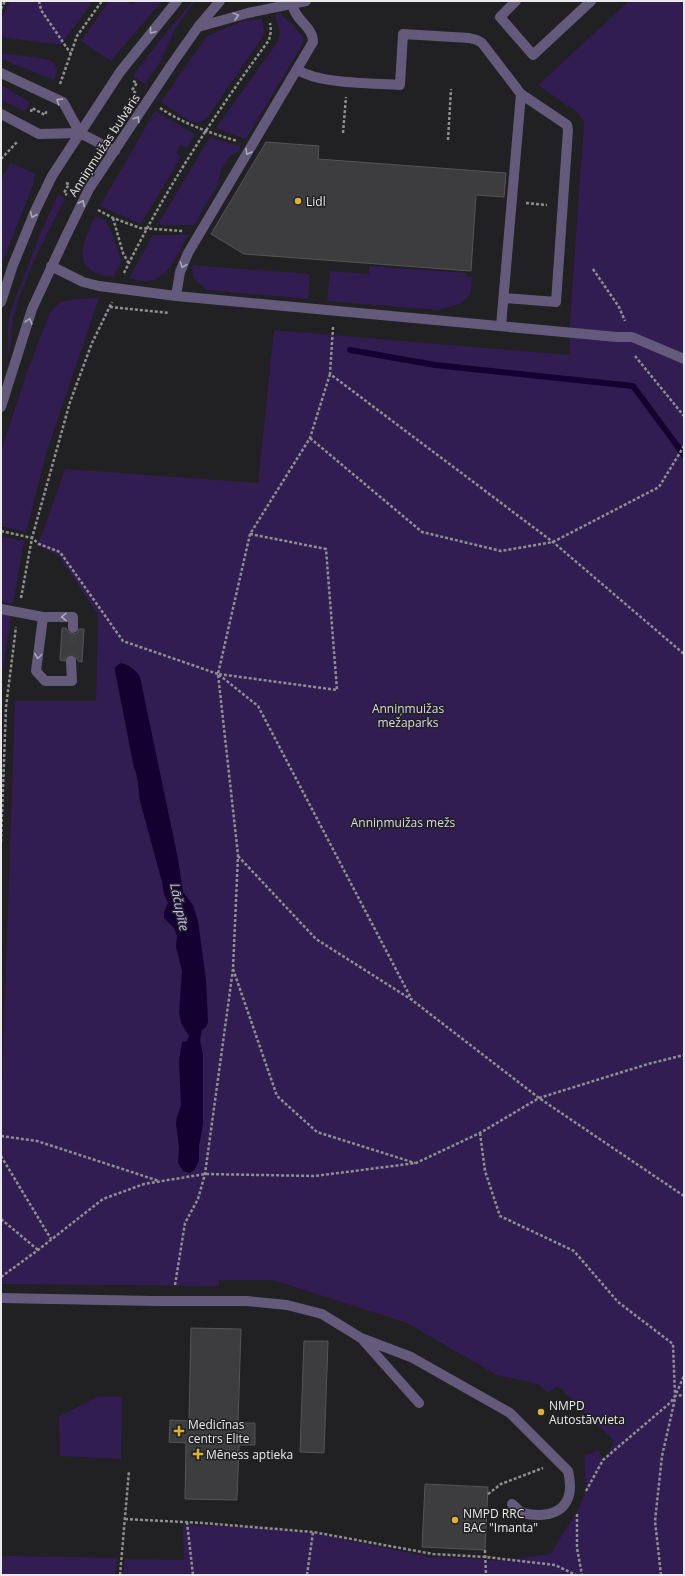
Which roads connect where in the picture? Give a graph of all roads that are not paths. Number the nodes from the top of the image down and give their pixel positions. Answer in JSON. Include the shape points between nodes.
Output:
{"nodes":[{"id":1,"x":177,"y":1,"type":"edge"},
{"id":2,"x":220,"y":1,"type":"edge"},
{"id":3,"x":306,"y":1,"type":"edge"},
{"id":4,"x":516,"y":1,"type":"edge"},
{"id":5,"x":591,"y":1,"type":"edge"},
{"id":6,"x":292,"y":4,"type":"junction"},
{"id":7,"x":198,"y":27,"type":"junction"},
{"id":8,"x":298,"y":70,"type":"junction"},
{"id":9,"x":1,"y":73,"type":"edge"},
{"id":10,"x":520,"y":94,"type":"junction"},
{"id":11,"x":1,"y":114,"type":"edge"},
{"id":12,"x":80,"y":133,"type":"junction"},
{"id":13,"x":115,"y":151,"type":"junction"},
{"id":14,"x":51,"y":266,"type":"junction"},
{"id":15,"x":176,"y":296,"type":"junction"},
{"id":16,"x":504,"y":298,"type":"junction"},
{"id":17,"x":1,"y":302,"type":"edge"},
{"id":18,"x":501,"y":326,"type":"junction"},
{"id":19,"x":684,"y":359,"type":"edge"},
{"id":20,"x":14,"y":370,"type":"junction"},
{"id":21,"x":1,"y":385,"type":"edge"},
{"id":22,"x":1,"y":407,"type":"edge"},
{"id":23,"x":1,"y":609,"type":"edge"},
{"id":24,"x":43,"y":617,"type":"junction"},
{"id":25,"x":73,"y":628,"type":"tunnel mouth"},
{"id":26,"x":72,"y":661,"type":"tunnel mouth"},
{"id":27,"x":1,"y":1298,"type":"edge"},
{"id":28,"x":361,"y":1338,"type":"junction"},
{"id":29,"x":419,"y":1403,"type":"dead end"},
{"id":30,"x":512,"y":1504,"type":"dead end"}],
"edges":[{"from":1,"to":12,"type":"street","one_way":true,"via":[[120,72]]},
{"from":2,"to":7,"type":"street","name":"Anniņmuižas bulvāris"},
{"from":3,"to":6,"type":"street"},
{"from":4,"to":5,"type":"street","via":[[500,16],[533,55]]},
{"from":7,"to":6,"type":"street","one_way":true},
{"from":6,"to":8,"type":"street","via":[[296,15],[313,36],[314,42]]},
{"from":13,"to":7,"type":"street","name":"Anniņmuižas bulvāris","one_way":true},
{"from":8,"to":10,"type":"street","via":[[314,78],[400,85],[403,34],[469,38],[482,43]]},
{"from":8,"to":15,"type":"street","one_way":true,"via":[[184,261]]},
{"from":12,"to":9,"type":"street","one_way":true,"via":[[63,102]]},
{"from":10,"to":16,"type":"street"},
{"from":10,"to":16,"type":"street","via":[[567,125],[568,130],[556,302]]},
{"from":11,"to":12,"type":"street","via":[[39,134]]},
{"from":12,"to":13,"type":"street"},
{"from":12,"to":17,"type":"street","one_way":true,"via":[[52,176],[36,209]]},
{"from":14,"to":13,"type":"street","name":"Anniņmuižas bulvāris","one_way":true,"via":[[89,189]]},
{"from":14,"to":15,"type":"street","via":[[83,282]]},
{"from":20,"to":14,"type":"street","name":"Anniņmuižas bulvāris","one_way":true,"via":[[32,309]]},
{"from":15,"to":18,"type":"street"},
{"from":16,"to":18,"type":"street"},
{"from":18,"to":19,"type":"street","via":[[632,337]]},
{"from":20,"to":21,"type":"street"},
{"from":20,"to":22,"type":"street","name":"Anniņmuižas bulvāris"},
{"from":23,"to":24,"type":"street"},
{"from":25,"to":24,"type":"street","one_way":true,"via":[[73,617]]},
{"from":24,"to":26,"type":"street","one_way":true,"via":[[36,671],[46,681],[72,681]]},
{"from":27,"to":28,"type":"street","via":[[247,1301],[322,1314]]},
{"from":28,"to":29,"type":"street"},
{"from":28,"to":30,"type":"street","via":[[411,1357],[510,1413],[568,1471],[571,1483],[569,1498],[562,1508],[548,1515],[532,1515],[521,1512]]}]}
